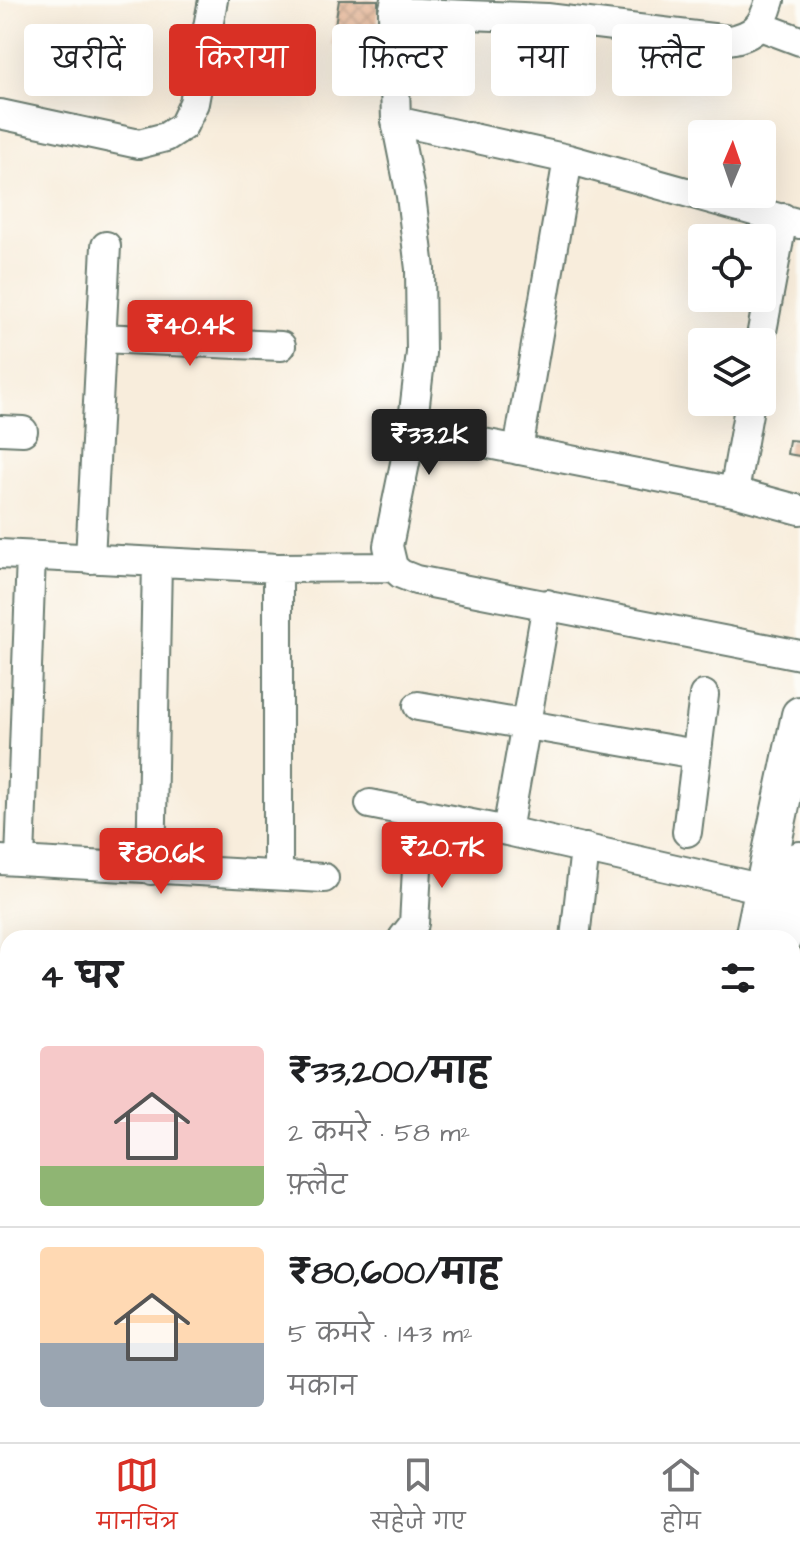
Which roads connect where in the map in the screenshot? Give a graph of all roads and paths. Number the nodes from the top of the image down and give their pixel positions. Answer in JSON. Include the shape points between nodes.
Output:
{"nodes":[{"id":1,"x":213,"y":0,"type":"edge"},
{"id":2,"x":394,"y":6,"type":"edge"},
{"id":3,"x":550,"y":9,"type":"edge"},
{"id":4,"x":765,"y":13,"type":"edge"},
{"id":5,"x":800,"y":41,"type":"edge"},
{"id":6,"x":0,"y":114,"type":"edge"},
{"id":7,"x":396,"y":121,"type":"junction"},
{"id":8,"x":568,"y":159,"type":"junction"},
{"id":9,"x":791,"y":221,"type":"edge"},
{"id":10,"x":106,"y":246,"type":"dead end"},
{"id":11,"x":764,"y":328,"type":"edge"},
{"id":12,"x":101,"y":338,"type":"junction"},
{"id":13,"x":281,"y":346,"type":"dead end"},
{"id":14,"x":748,"y":416,"type":"edge"},
{"id":15,"x":412,"y":429,"type":"junction"},
{"id":16,"x":518,"y":450,"type":"junction"},
{"id":17,"x":734,"y":492,"type":"junction"},
{"id":18,"x":800,"y":510,"type":"edge"},
{"id":19,"x":0,"y":554,"type":"edge"},
{"id":20,"x":31,"y":556,"type":"junction"},
{"id":21,"x":90,"y":559,"type":"junction"},
{"id":22,"x":157,"y":562,"type":"junction"},
{"id":23,"x":393,"y":567,"type":"junction"},
{"id":24,"x":278,"y":568,"type":"junction"},
{"id":25,"x":547,"y":604,"type":"junction"},
{"id":26,"x":800,"y":655,"type":"edge"},
{"id":27,"x":704,"y":695,"type":"dead end"},
{"id":28,"x":418,"y":706,"type":"dead end"},
{"id":29,"x":800,"y":715,"type":"edge"},
{"id":30,"x":527,"y":725,"type":"junction"},
{"id":31,"x":696,"y":754,"type":"junction"},
{"id":32,"x":370,"y":804,"type":"dead end"},
{"id":33,"x":420,"y":813,"type":"junction"},
{"id":34,"x":507,"y":831,"type":"junction"},
{"id":35,"x":687,"y":832,"type":"dead end"},
{"id":36,"x":585,"y":848,"type":"junction"},
{"id":37,"x":10,"y":860,"type":"edge"},
{"id":38,"x":800,"y":860,"type":"edge"},
{"id":39,"x":151,"y":870,"type":"junction"},
{"id":40,"x":278,"y":875,"type":"junction"},
{"id":41,"x":324,"y":878,"type":"dead end"},
{"id":42,"x":786,"y":893,"type":"edge"},
{"id":43,"x":409,"y":930,"type":"edge"},
{"id":44,"x":576,"y":930,"type":"edge"},
{"id":45,"x":759,"y":930,"type":"edge"},
{"id":46,"x":784,"y":930,"type":"edge"}],
"edges":[{"from":1,"to":6,"type":"street","via":[[194,103],[183,126],[166,137],[139,144]]},
{"from":2,"to":3,"type":"street"},
{"from":2,"to":7,"type":"street"},
{"from":3,"to":4,"type":"street","via":[[729,40],[745,37]]},
{"from":4,"to":5,"type":"street"},
{"from":7,"to":8,"type":"street"},
{"from":7,"to":15,"type":"street","via":[[420,269],[421,353]]},
{"from":8,"to":9,"type":"street"},
{"from":8,"to":16,"type":"street"},
{"from":9,"to":11,"type":"street"},
{"from":10,"to":12,"type":"street"},
{"from":12,"to":13,"type":"street"},
{"from":12,"to":21,"type":"street"},
{"from":14,"to":17,"type":"street"},
{"from":15,"to":16,"type":"street"},
{"from":15,"to":23,"type":"street","via":[[388,546]]},
{"from":16,"to":17,"type":"street"},
{"from":17,"to":18,"type":"street"},
{"from":19,"to":20,"type":"street"},
{"from":20,"to":21,"type":"street"},
{"from":20,"to":37,"type":"street"},
{"from":21,"to":22,"type":"street"},
{"from":22,"to":24,"type":"street"},
{"from":22,"to":39,"type":"street"},
{"from":23,"to":24,"type":"street"},
{"from":23,"to":25,"type":"street","via":[[416,580]]},
{"from":24,"to":40,"type":"street"},
{"from":25,"to":26,"type":"street"},
{"from":25,"to":30,"type":"street"},
{"from":27,"to":31,"type":"street"},
{"from":28,"to":30,"type":"street"},
{"from":29,"to":42,"type":"street"},
{"from":30,"to":31,"type":"street"},
{"from":30,"to":34,"type":"street"},
{"from":31,"to":35,"type":"street"},
{"from":32,"to":33,"type":"street"},
{"from":33,"to":34,"type":"street"},
{"from":33,"to":43,"type":"street","via":[[414,924]]},
{"from":34,"to":36,"type":"street"},
{"from":36,"to":42,"type":"street"},
{"from":36,"to":44,"type":"street"},
{"from":37,"to":39,"type":"street"},
{"from":38,"to":42,"type":"street"},
{"from":39,"to":40,"type":"street"},
{"from":40,"to":41,"type":"street"},
{"from":42,"to":45,"type":"street"},
{"from":42,"to":46,"type":"street"}]}
